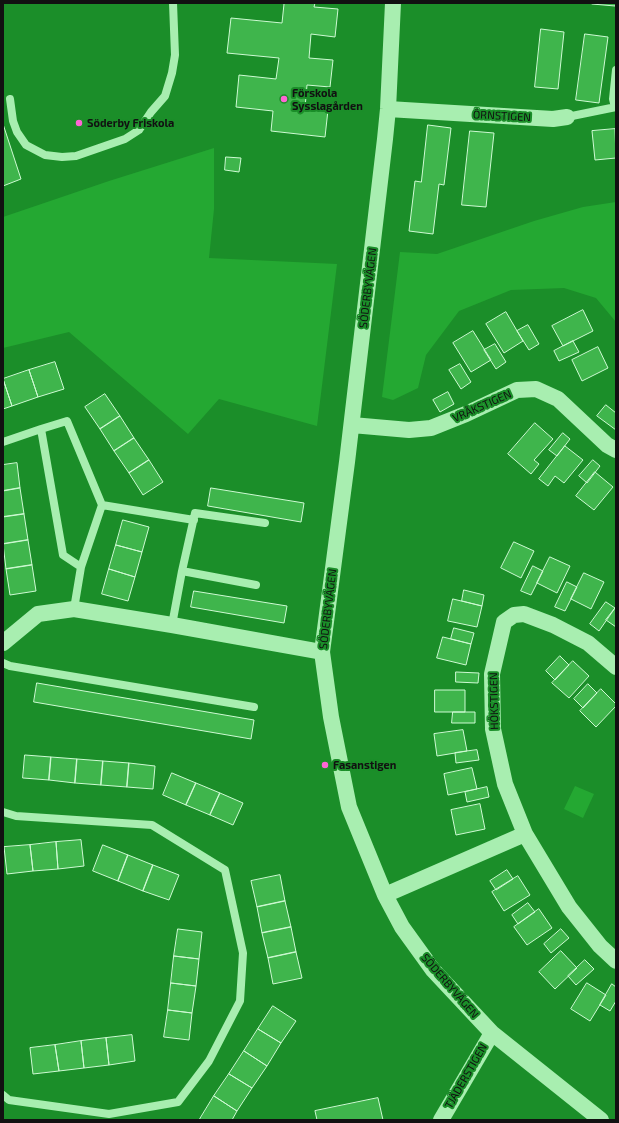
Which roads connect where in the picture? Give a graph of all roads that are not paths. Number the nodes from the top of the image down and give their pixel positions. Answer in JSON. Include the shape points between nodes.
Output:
{"nodes":[{"id":1,"x":173,"y":3,"type":"edge"},
{"id":2,"x":393,"y":3,"type":"edge"},
{"id":3,"x":616,"y":70,"type":"edge"},
{"id":4,"x":10,"y":99,"type":"dead end"},
{"id":5,"x":616,"y":107,"type":"edge"},
{"id":6,"x":388,"y":109,"type":"junction"},
{"id":7,"x":567,"y":118,"type":"joint"},
{"id":8,"x":352,"y":425,"type":"junction"},
{"id":9,"x":41,"y":429,"type":"junction"},
{"id":10,"x":3,"y":442,"type":"edge"},
{"id":11,"x":616,"y":450,"type":"edge"},
{"id":12,"x":102,"y":504,"type":"junction"},
{"id":13,"x":194,"y":520,"type":"junction"},
{"id":14,"x":265,"y":523,"type":"dead end"},
{"id":15,"x":81,"y":568,"type":"junction"},
{"id":16,"x":182,"y":570,"type":"junction"},
{"id":17,"x":256,"y":585,"type":"dead end"},
{"id":18,"x":74,"y":609,"type":"junction"},
{"id":19,"x":172,"y":625,"type":"junction"},
{"id":20,"x":3,"y":643,"type":"edge"},
{"id":21,"x":322,"y":652,"type":"junction"},
{"id":22,"x":3,"y":662,"type":"edge"},
{"id":23,"x":616,"y":667,"type":"edge"},
{"id":24,"x":254,"y":707,"type":"dead end"},
{"id":25,"x":3,"y":812,"type":"edge"},
{"id":26,"x":525,"y":834,"type":"junction"},
{"id":27,"x":385,"y":895,"type":"junction"},
{"id":28,"x":616,"y":961,"type":"edge"},
{"id":29,"x":492,"y":1033,"type":"junction"},
{"id":30,"x":3,"y":1095,"type":"edge"},
{"id":31,"x":441,"y":1120,"type":"edge"},
{"id":32,"x":601,"y":1120,"type":"edge"}],
"edges":[{"from":1,"to":4,"type":"lane","via":[[175,55],[165,96],[139,130],[125,139],[76,156],[45,155],[26,145],[17,132]]},
{"from":2,"to":6,"type":"street","name":"SÖDERBYVÄGEN"},
{"from":3,"to":5,"type":"lane","name":"ÖRNSTIGEN","via":[[613,99]]},
{"from":5,"to":7,"type":"lane","name":"ÖRNSTIGEN"},
{"from":6,"to":7,"type":"street","name":"ÖRNSTIGEN"},
{"from":6,"to":8,"type":"street","name":"SÖDERBYVÄGEN"},
{"from":8,"to":11,"type":"street","name":"VRÅKSTIGEN","via":[[409,430],[431,428],[517,390],[536,389],[558,400]]},
{"from":8,"to":21,"type":"street","name":"SÖDERBYVÄGEN"},
{"from":9,"to":10,"type":"lane"},
{"from":9,"to":12,"type":"lane","via":[[68,421]]},
{"from":9,"to":15,"type":"lane","via":[[63,555]]},
{"from":12,"to":13,"type":"lane"},
{"from":12,"to":15,"type":"lane"},
{"from":13,"to":14,"type":"lane","via":[[195,513]]},
{"from":13,"to":16,"type":"lane"},
{"from":15,"to":18,"type":"lane"},
{"from":16,"to":17,"type":"lane"},
{"from":16,"to":19,"type":"lane"},
{"from":18,"to":19,"type":"street"},
{"from":18,"to":20,"type":"street","via":[[38,614]]},
{"from":19,"to":21,"type":"street"},
{"from":21,"to":27,"type":"street","name":"SÖDERBYVÄGEN","via":[[331,717],[349,807]]},
{"from":22,"to":24,"type":"lane","via":[[10,666]]},
{"from":23,"to":26,"type":"street","name":"HÖKSTIGEN","via":[[588,643],[553,625],[524,614],[514,615],[504,622],[492,674],[493,729],[505,784]]},
{"from":25,"to":30,"type":"lane","via":[[16,816],[152,825],[225,870],[243,953],[240,1001],[209,1061],[178,1102],[109,1114],[10,1100]]},
{"from":26,"to":27,"type":"street"},
{"from":26,"to":28,"type":"street","name":"HÖKSTIGEN","via":[[570,907],[600,946]]},
{"from":27,"to":29,"type":"street","name":"SÖDERBYVÄGEN","via":[[402,927],[433,970]]},
{"from":29,"to":31,"type":"street","name":"TJÄDERSTIGEN"},
{"from":29,"to":32,"type":"street","name":"SÖDERBYVÄGEN"}]}
